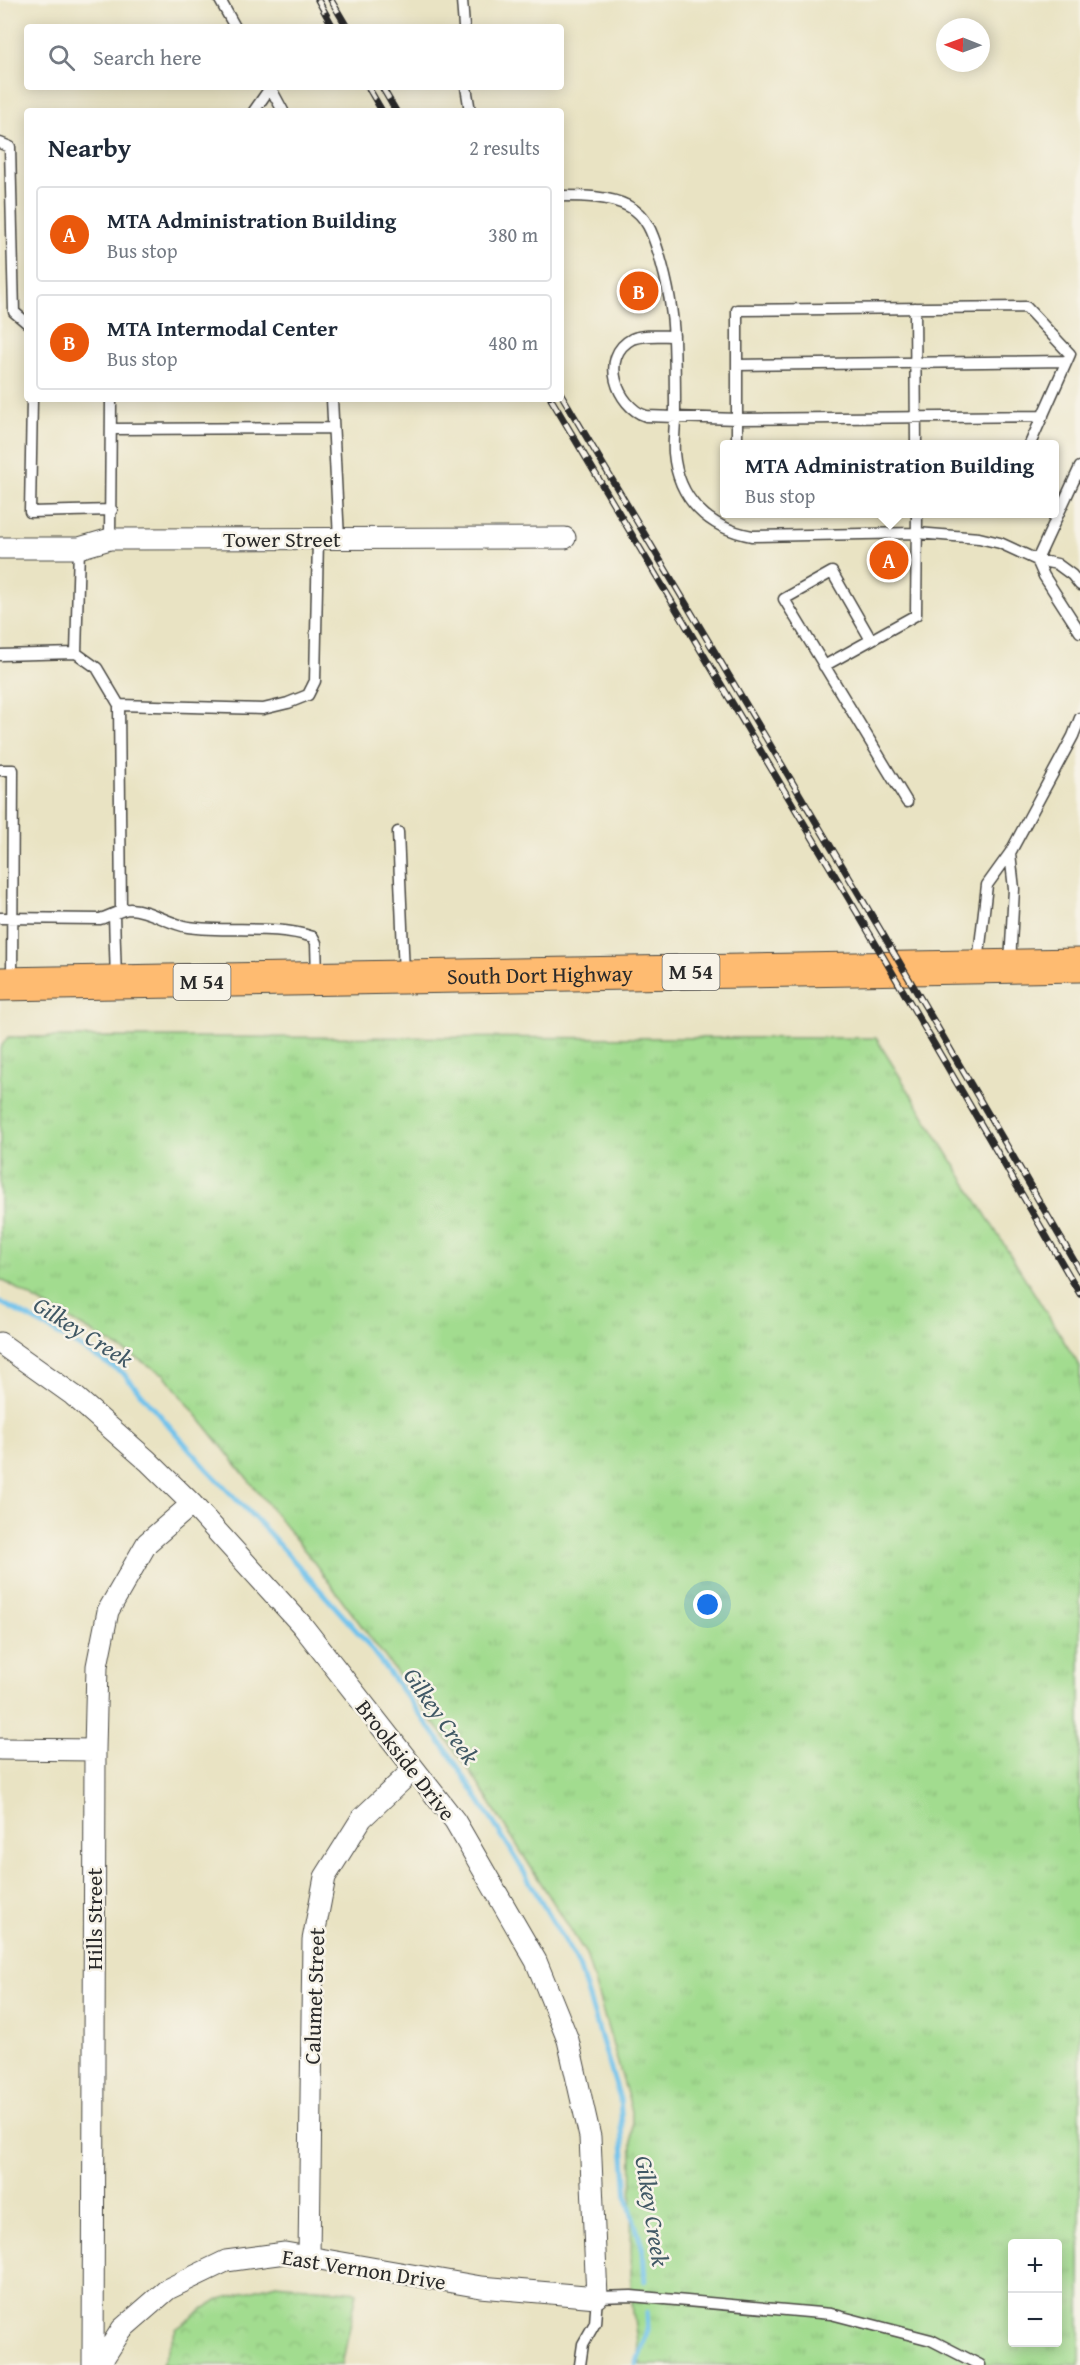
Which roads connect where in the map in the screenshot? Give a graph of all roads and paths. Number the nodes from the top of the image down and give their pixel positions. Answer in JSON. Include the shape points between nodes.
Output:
{"nodes":[{"id":1,"x":220,"y":0,"type":"edge"},
{"id":2,"x":462,"y":0,"type":"edge"},
{"id":3,"x":233,"y":24,"type":"edge"},
{"id":4,"x":464,"y":24,"type":"edge"},
{"id":5,"x":268,"y":90,"type":"edge"},
{"id":6,"x":272,"y":90,"type":"edge"},
{"id":7,"x":466,"y":90,"type":"edge"},
{"id":8,"x":256,"y":108,"type":"edge"},
{"id":9,"x":281,"y":108,"type":"edge"},
{"id":10,"x":470,"y":108,"type":"edge"},
{"id":11,"x":0,"y":142,"type":"edge"},
{"id":12,"x":564,"y":196,"type":"edge"},
{"id":13,"x":5,"y":204,"type":"edge"},
{"id":14,"x":915,"y":308,"type":"junction"},
{"id":15,"x":24,"y":320,"type":"edge"},
{"id":16,"x":674,"y":336,"type":"junction"},
{"id":17,"x":1067,"y":361,"type":"junction"},
{"id":18,"x":916,"y":363,"type":"junction"},
{"id":19,"x":737,"y":365,"type":"junction"},
{"id":20,"x":32,"y":402,"type":"edge"},
{"id":21,"x":111,"y":402,"type":"edge"},
{"id":22,"x":332,"y":402,"type":"edge"},
{"id":23,"x":1043,"y":416,"type":"junction"},
{"id":24,"x":675,"y":417,"type":"junction"},
{"id":25,"x":916,"y":417,"type":"junction"},
{"id":26,"x":737,"y":419,"type":"junction"},
{"id":27,"x":333,"y":428,"type":"junction"},
{"id":28,"x":111,"y":429,"type":"junction"},
{"id":29,"x":737,"y":440,"type":"edge"},
{"id":30,"x":916,"y":440,"type":"edge"},
{"id":31,"x":1032,"y":440,"type":"edge"},
{"id":32,"x":1080,"y":467,"type":"edge"},
{"id":33,"x":112,"y":510,"type":"junction"},
{"id":34,"x":1059,"y":512,"type":"edge"},
{"id":35,"x":917,"y":518,"type":"edge"},
{"id":36,"x":1056,"y":518,"type":"edge"},
{"id":37,"x":917,"y":534,"type":"junction"},
{"id":38,"x":565,"y":538,"type":"dead end"},
{"id":39,"x":110,"y":539,"type":"junction"},
{"id":40,"x":328,"y":539,"type":"junction"},
{"id":41,"x":0,"y":548,"type":"edge"},
{"id":42,"x":79,"y":548,"type":"junction"},
{"id":43,"x":1037,"y":560,"type":"junction"},
{"id":44,"x":1080,"y":585,"type":"edge"},
{"id":45,"x":1080,"y":632,"type":"edge"},
{"id":46,"x":871,"y":640,"type":"junction"},
{"id":47,"x":76,"y":653,"type":"junction"},
{"id":48,"x":0,"y":655,"type":"edge"},
{"id":49,"x":824,"y":666,"type":"junction"},
{"id":50,"x":119,"y":705,"type":"junction"},
{"id":51,"x":1080,"y":718,"type":"edge"},
{"id":52,"x":0,"y":770,"type":"edge"},
{"id":53,"x":907,"y":802,"type":"dead end"},
{"id":54,"x":398,"y":832,"type":"dead end"},
{"id":55,"x":1010,"y":853,"type":"junction"},
{"id":56,"x":118,"y":913,"type":"junction"},
{"id":57,"x":0,"y":918,"type":"edge"},
{"id":58,"x":12,"y":918,"type":"junction"},
{"id":59,"x":1080,"y":965,"type":"edge"},
{"id":60,"x":1010,"y":966,"type":"junction"},
{"id":61,"x":977,"y":967,"type":"junction"},
{"id":62,"x":405,"y":978,"type":"junction"},
{"id":63,"x":318,"y":979,"type":"junction"},
{"id":64,"x":116,"y":983,"type":"junction"},
{"id":65,"x":6,"y":984,"type":"edge"},
{"id":66,"x":0,"y":1343,"type":"edge"},
{"id":67,"x":192,"y":1504,"type":"junction"},
{"id":68,"x":0,"y":1749,"type":"edge"},
{"id":69,"x":94,"y":1750,"type":"junction"},
{"id":70,"x":414,"y":1769,"type":"junction"},
{"id":71,"x":309,"y":2256,"type":"junction"},
{"id":72,"x":597,"y":2297,"type":"junction"},
{"id":73,"x":93,"y":2365,"type":"edge"},
{"id":74,"x":99,"y":2365,"type":"edge"},
{"id":75,"x":580,"y":2365,"type":"edge"},
{"id":76,"x":980,"y":2365,"type":"edge"}],
"edges":[{"from":1,"to":3,"type":"lane"},
{"from":2,"to":4,"type":"lane"},
{"from":5,"to":8,"type":"lane"},
{"from":6,"to":9,"type":"lane"},
{"from":7,"to":10,"type":"lane"},
{"from":11,"to":13,"type":"lane","via":[[10,147]]},
{"from":12,"to":16,"type":"lane","via":[[612,200],[644,217],[661,264]]},
{"from":13,"to":15,"type":"lane","via":[[14,312]]},
{"from":14,"to":17,"type":"lane","via":[[1026,306],[1070,354]]},
{"from":14,"to":18,"type":"lane"},
{"from":14,"to":19,"type":"lane","via":[[737,310]]},
{"from":16,"to":24,"type":"lane"},
{"from":16,"to":24,"type":"lane","via":[[634,338],[616,353],[613,364],[614,377],[627,405],[635,412]]},
{"from":17,"to":18,"type":"lane"},
{"from":17,"to":23,"type":"lane"},
{"from":18,"to":19,"type":"lane"},
{"from":18,"to":25,"type":"lane"},
{"from":19,"to":26,"type":"lane"},
{"from":20,"to":33,"type":"lane","via":[[30,512]]},
{"from":21,"to":28,"type":"lane"},
{"from":22,"to":27,"type":"lane"},
{"from":23,"to":25,"type":"lane"},
{"from":23,"to":31,"type":"lane"},
{"from":24,"to":26,"type":"lane"},
{"from":24,"to":37,"type":"lane","via":[[674,454],[688,495],[712,522],[731,532],[752,536]]},
{"from":25,"to":26,"type":"lane"},
{"from":25,"to":30,"type":"lane"},
{"from":26,"to":29,"type":"lane"},
{"from":27,"to":28,"type":"lane"},
{"from":27,"to":40,"type":"lane"},
{"from":28,"to":33,"type":"lane"},
{"from":32,"to":34,"type":"lane"},
{"from":33,"to":39,"type":"lane"},
{"from":35,"to":37,"type":"lane"},
{"from":36,"to":43,"type":"lane"},
{"from":37,"to":43,"type":"lane","via":[[979,538]]},
{"from":37,"to":46,"type":"lane","via":[[916,615]]},
{"from":38,"to":40,"type":"street","name":"Tower Street"},
{"from":39,"to":40,"type":"street","name":"Tower Street"},
{"from":39,"to":42,"type":"street","name":"Tower Street"},
{"from":40,"to":50,"type":"lane","via":[[315,681],[308,694],[263,709]]},
{"from":41,"to":42,"type":"street","name":"Tower Street"},
{"from":42,"to":47,"type":"lane"},
{"from":43,"to":44,"type":"lane","via":[[1057,564]]},
{"from":43,"to":45,"type":"lane"},
{"from":46,"to":49,"type":"lane"},
{"from":46,"to":49,"type":"lane","via":[[832,572],[784,599]]},
{"from":47,"to":48,"type":"lane"},
{"from":47,"to":50,"type":"lane","via":[[97,668]]},
{"from":49,"to":53,"type":"lane"},
{"from":50,"to":56,"type":"lane"},
{"from":51,"to":55,"type":"lane"},
{"from":52,"to":58,"type":"lane","via":[[13,770]]},
{"from":54,"to":62,"type":"lane"},
{"from":55,"to":60,"type":"lane","via":[[1014,889]]},
{"from":55,"to":61,"type":"lane","via":[[987,885]]},
{"from":56,"to":58,"type":"lane","via":[[90,920]]},
{"from":56,"to":63,"type":"lane","via":[[130,909],[185,926],[285,930],[313,937]]},
{"from":56,"to":64,"type":"lane"},
{"from":57,"to":58,"type":"lane"},
{"from":58,"to":65,"type":"lane"},
{"from":59,"to":60,"type":"main road","name":"South Dort Highway","number":"M 54"},
{"from":60,"to":61,"type":"main road","name":"South Dort Highway","number":"M 54"},
{"from":61,"to":62,"type":"main road","name":"South Dort Highway","number":"M 54"},
{"from":62,"to":63,"type":"main road","name":"South Dort Highway","number":"M 54"},
{"from":63,"to":64,"type":"main road","name":"South Dort Highway","number":"M 54"},
{"from":64,"to":65,"type":"main road","name":"South Dort Highway","number":"M 54"},
{"from":66,"to":67,"type":"street","name":"Brookside Drive","via":[[73,1395]]},
{"from":67,"to":69,"type":"street","name":"Hills Street","via":[[147,1543],[108,1611],[97,1666]]},
{"from":67,"to":70,"type":"street","name":"Brookside Drive","via":[[301,1624]]},
{"from":68,"to":69,"type":"street"},
{"from":69,"to":73,"type":"street","name":"Hills Street"},
{"from":70,"to":71,"type":"street","name":"Calumet Street","via":[[362,1818],[325,1877],[313,1940]]},
{"from":70,"to":72,"type":"street","name":"Brookside Drive","via":[[455,1821],[496,1890],[536,1961],[568,2040],[590,2137]]},
{"from":71,"to":72,"type":"street","name":"East Vernon Drive","via":[[482,2287]]},
{"from":71,"to":74,"type":"street","name":"East Vernon Drive","via":[[285,2253],[226,2261],[168,2289],[122,2329]]},
{"from":72,"to":75,"type":"lane","via":[[595,2323],[583,2344]]},
{"from":72,"to":76,"type":"lane","via":[[631,2295],[831,2314],[931,2340]]}]}
